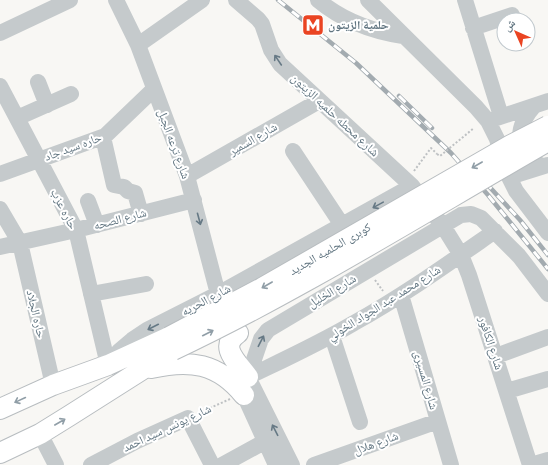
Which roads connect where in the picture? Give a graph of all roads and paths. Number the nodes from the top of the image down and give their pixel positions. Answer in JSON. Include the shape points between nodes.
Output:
{"nodes":[{"id":1,"x":70,"y":0,"type":"edge"},
{"id":2,"x":116,"y":0,"type":"edge"},
{"id":3,"x":202,"y":0,"type":"edge"},
{"id":4,"x":236,"y":0,"type":"edge"},
{"id":5,"x":318,"y":0,"type":"edge"},
{"id":6,"x":368,"y":0,"type":"edge"},
{"id":7,"x":465,"y":0,"type":"edge"},
{"id":8,"x":496,"y":20,"type":"edge"},
{"id":9,"x":474,"y":28,"type":"junction"},
{"id":10,"x":0,"y":33,"type":"edge"},
{"id":11,"x":403,"y":36,"type":"junction"},
{"id":12,"x":138,"y":45,"type":"junction"},
{"id":13,"x":38,"y":82,"type":"dead end"},
{"id":14,"x":0,"y":86,"type":"edge"},
{"id":15,"x":154,"y":89,"type":"junction"},
{"id":16,"x":71,"y":94,"type":"dead end"},
{"id":17,"x":319,"y":101,"type":"junction"},
{"id":18,"x":541,"y":103,"type":"edge"},
{"id":19,"x":48,"y":105,"type":"junction"},
{"id":20,"x":17,"y":118,"type":"junction"},
{"id":21,"x":488,"y":122,"type":"junction"},
{"id":22,"x":548,"y":126,"type":"edge"},
{"id":23,"x":103,"y":137,"type":"junction"},
{"id":24,"x":548,"y":141,"type":"edge"},
{"id":25,"x":293,"y":151,"type":"dead end"},
{"id":26,"x":39,"y":160,"type":"junction"},
{"id":27,"x":419,"y":165,"type":"dead end"},
{"id":28,"x":545,"y":165,"type":"edge"},
{"id":29,"x":0,"y":174,"type":"edge"},
{"id":30,"x":186,"y":176,"type":"junction"},
{"id":31,"x":509,"y":177,"type":"junction"},
{"id":32,"x":412,"y":186,"type":"junction"},
{"id":33,"x":452,"y":197,"type":"junction"},
{"id":34,"x":194,"y":200,"type":"junction"},
{"id":35,"x":88,"y":201,"type":"dead end"},
{"id":36,"x":0,"y":209,"type":"edge"},
{"id":37,"x":141,"y":214,"type":"junction"},
{"id":38,"x":97,"y":225,"type":"junction"},
{"id":39,"x":342,"y":225,"type":"junction"},
{"id":40,"x":442,"y":226,"type":"junction"},
{"id":41,"x":76,"y":230,"type":"junction"},
{"id":42,"x":495,"y":231,"type":"junction"},
{"id":43,"x":548,"y":233,"type":"edge"},
{"id":44,"x":20,"y":243,"type":"junction"},
{"id":45,"x":0,"y":248,"type":"edge"},
{"id":46,"x":461,"y":255,"type":"junction"},
{"id":47,"x":368,"y":269,"type":"junction"},
{"id":48,"x":146,"y":284,"type":"dead end"},
{"id":49,"x":91,"y":294,"type":"junction"},
{"id":50,"x":218,"y":294,"type":"junction"},
{"id":51,"x":548,"y":294,"type":"edge"},
{"id":52,"x":395,"y":298,"type":"junction"},
{"id":53,"x":332,"y":336,"type":"junction"},
{"id":54,"x":548,"y":337,"type":"edge"},
{"id":55,"x":171,"y":344,"type":"junction"},
{"id":56,"x":496,"y":356,"type":"junction"},
{"id":57,"x":108,"y":365,"type":"junction"},
{"id":58,"x":141,"y":370,"type":"junction"},
{"id":59,"x":548,"y":379,"type":"edge"},
{"id":60,"x":53,"y":385,"type":"junction"},
{"id":61,"x":246,"y":386,"type":"junction"},
{"id":62,"x":507,"y":391,"type":"junction"},
{"id":63,"x":0,"y":409,"type":"edge"},
{"id":64,"x":188,"y":418,"type":"junction"},
{"id":65,"x":438,"y":421,"type":"junction"},
{"id":66,"x":360,"y":422,"type":"dead end"},
{"id":67,"x":40,"y":434,"type":"junction"},
{"id":68,"x":266,"y":441,"type":"junction"},
{"id":69,"x":0,"y":453,"type":"edge"},
{"id":70,"x":548,"y":460,"type":"edge"},
{"id":71,"x":56,"y":465,"type":"edge"},
{"id":72,"x":91,"y":465,"type":"edge"},
{"id":73,"x":212,"y":465,"type":"edge"},
{"id":74,"x":222,"y":465,"type":"edge"},
{"id":75,"x":276,"y":465,"type":"edge"},
{"id":76,"x":292,"y":465,"type":"edge"},
{"id":77,"x":314,"y":465,"type":"edge"},
{"id":78,"x":451,"y":465,"type":"edge"},
{"id":79,"x":531,"y":465,"type":"edge"}],
"edges":[{"from":1,"to":10,"type":"street"},
{"from":2,"to":12,"type":"street","name":"شارع ترعه الجبل"},
{"from":3,"to":12,"type":"street"},
{"from":17,"to":4,"type":"street","name":"شارع محطه حلميه الزيتون","one_way":true,"via":[[280,64],[271,50],[262,24]]},
{"from":5,"to":11,"type":"street","via":[[345,19],[363,27]]},
{"from":6,"to":11,"type":"street"},
{"from":7,"to":9,"type":"street"},
{"from":8,"to":9,"type":"street"},
{"from":9,"to":21,"type":"street"},
{"from":11,"to":21,"type":"street","via":[[476,107]]},
{"from":12,"to":15,"type":"street","name":"شارع ترعه الجبل"},
{"from":13,"to":19,"type":"street"},
{"from":14,"to":20,"type":"street","name":"حاره عزب"},
{"from":15,"to":23,"type":"street","name":"حاره سيد جاد"},
{"from":15,"to":30,"type":"street","name":"شارع ترعه الجبل"},
{"from":16,"to":19,"type":"street"},
{"from":17,"to":30,"type":"street","name":"شارع السمير"},
{"from":17,"to":32,"type":"street","name":"شارع محطه حلميه الزيتون"},
{"from":18,"to":21,"type":"street"},
{"from":18,"to":28,"type":"street","via":[[524,117],[520,131],[522,146],[530,158]]},
{"from":19,"to":20,"type":"street"},
{"from":20,"to":26,"type":"street","name":"حاره عزب"},
{"from":21,"to":27,"type":"path","bridge":true,"via":[[440,156],[431,148]]},
{"from":21,"to":31,"type":"street","via":[[497,138]]},
{"from":22,"to":55,"type":"main road","name":"كوبرى الحلميه الجديد","one_way":true,"bridge":true,"via":[[262,288]]},
{"from":23,"to":26,"type":"street","name":"حاره سيد جاد"},
{"from":23,"to":37,"type":"street","via":[[114,185],[135,193]]},
{"from":24,"to":33,"type":"main road","name":"كوبرى الحلميه الجديد","bridge":true},
{"from":25,"to":39,"type":"street"},
{"from":26,"to":29,"type":"street","name":"حاره سيد جاد"},
{"from":26,"to":41,"type":"street","name":"حاره عزب"},
{"from":28,"to":31,"type":"street"},
{"from":30,"to":34,"type":"street","name":"شارع ترعه الجبل"},
{"from":31,"to":43,"type":"street","via":[[524,203]]},
{"from":32,"to":39,"type":"street","name":"شارع الحريه","one_way":true},
{"from":32,"to":40,"type":"street","name":"شارع محطه حلميه الزيتون"},
{"from":55,"to":33,"type":"main road","name":"كوبرى الحلميه الجديد","one_way":true,"bridge":true,"via":[[208,334]]},
{"from":33,"to":61,"type":"main road","via":[[434,220],[231,337],[228,345],[230,353]]},
{"from":34,"to":37,"type":"street","name":"شارع الصحه"},
{"from":34,"to":50,"type":"street","name":"شارع ترعه الجبل","one_way":true},
{"from":35,"to":38,"type":"street"},
{"from":36,"to":44,"type":"street","name":"حاره الجلاد"},
{"from":37,"to":38,"type":"street","name":"شارع الصحه"},
{"from":38,"to":41,"type":"street","name":"شارع الصحه"},
{"from":39,"to":50,"type":"street","name":"شارع الحريه"},
{"from":40,"to":42,"type":"street","name":"شارع الخليل","via":[[460,215],[471,214],[481,218]]},
{"from":40,"to":46,"type":"street","name":"شارع الكافور"},
{"from":40,"to":47,"type":"street","name":"شارع الخليل"},
{"from":41,"to":44,"type":"street","name":"شارع الصحه"},
{"from":41,"to":49,"type":"street","name":"حاره عزب"},
{"from":42,"to":46,"type":"street","name":"شارع محمد عبد الجواد الخولي"},
{"from":42,"to":51,"type":"street","name":"شارع الخليل","via":[[519,256]]},
{"from":44,"to":45,"type":"street","name":"شارع الصحه"},
{"from":44,"to":60,"type":"street","name":"حاره الجلاد"},
{"from":46,"to":52,"type":"street","name":"شارع محمد عبد الجواد الخولي"},
{"from":46,"to":56,"type":"street","name":"شارع الكافور"},
{"from":47,"to":52,"type":"path"},
{"from":61,"to":47,"type":"street","name":"شارع الخليل","one_way":true,"via":[[260,339],[268,330]]},
{"from":48,"to":49,"type":"street"},
{"from":49,"to":57,"type":"street","name":"حاره عزب"},
{"from":50,"to":57,"type":"street","name":"شارع الحريه","one_way":true,"via":[[132,340]]},
{"from":52,"to":53,"type":"street","name":"شارع محمد عبد الجواد الخولي"},
{"from":52,"to":65,"type":"street","name":"شارع المسيرى"},
{"from":53,"to":61,"type":"street","name":"شارع محمد عبد الجواد الخولي"},
{"from":53,"to":66,"type":"street"},
{"from":54,"to":56,"type":"street"},
{"from":55,"to":57,"type":"main road","name":"كوبرى الحلميه الجديد"},
{"from":55,"to":58,"type":"main road","name":"كوبرى الحلميه الجديد"},
{"from":56,"to":62,"type":"street","name":"شارع الكافور"},
{"from":57,"to":60,"type":"main road"},
{"from":58,"to":61,"type":"main road","via":[[167,364],[189,364],[221,373],[235,384]]},
{"from":67,"to":58,"type":"main road","one_way":true},
{"from":59,"to":62,"type":"street"},
{"from":60,"to":63,"type":"main road","one_way":true},
{"from":61,"to":64,"type":"path","name":"شارع يونس سيد احمد","via":[[230,399]]},
{"from":61,"to":68,"type":"street"},
{"from":76,"to":61,"type":"street","one_way":true},
{"from":62,"to":79,"type":"street","name":"شارع الكافور"},
{"from":64,"to":72,"type":"street","name":"شارع يونس سيد احمد"},
{"from":64,"to":73,"type":"street"},
{"from":65,"to":77,"type":"street","name":"شارع هلال"},
{"from":65,"to":78,"type":"street","name":"شارع المسيرى"},
{"from":67,"to":69,"type":"main road"},
{"from":67,"to":71,"type":"street"},
{"from":68,"to":74,"type":"street"},
{"from":68,"to":75,"type":"street"},
{"from":70,"to":79,"type":"street"}]}
